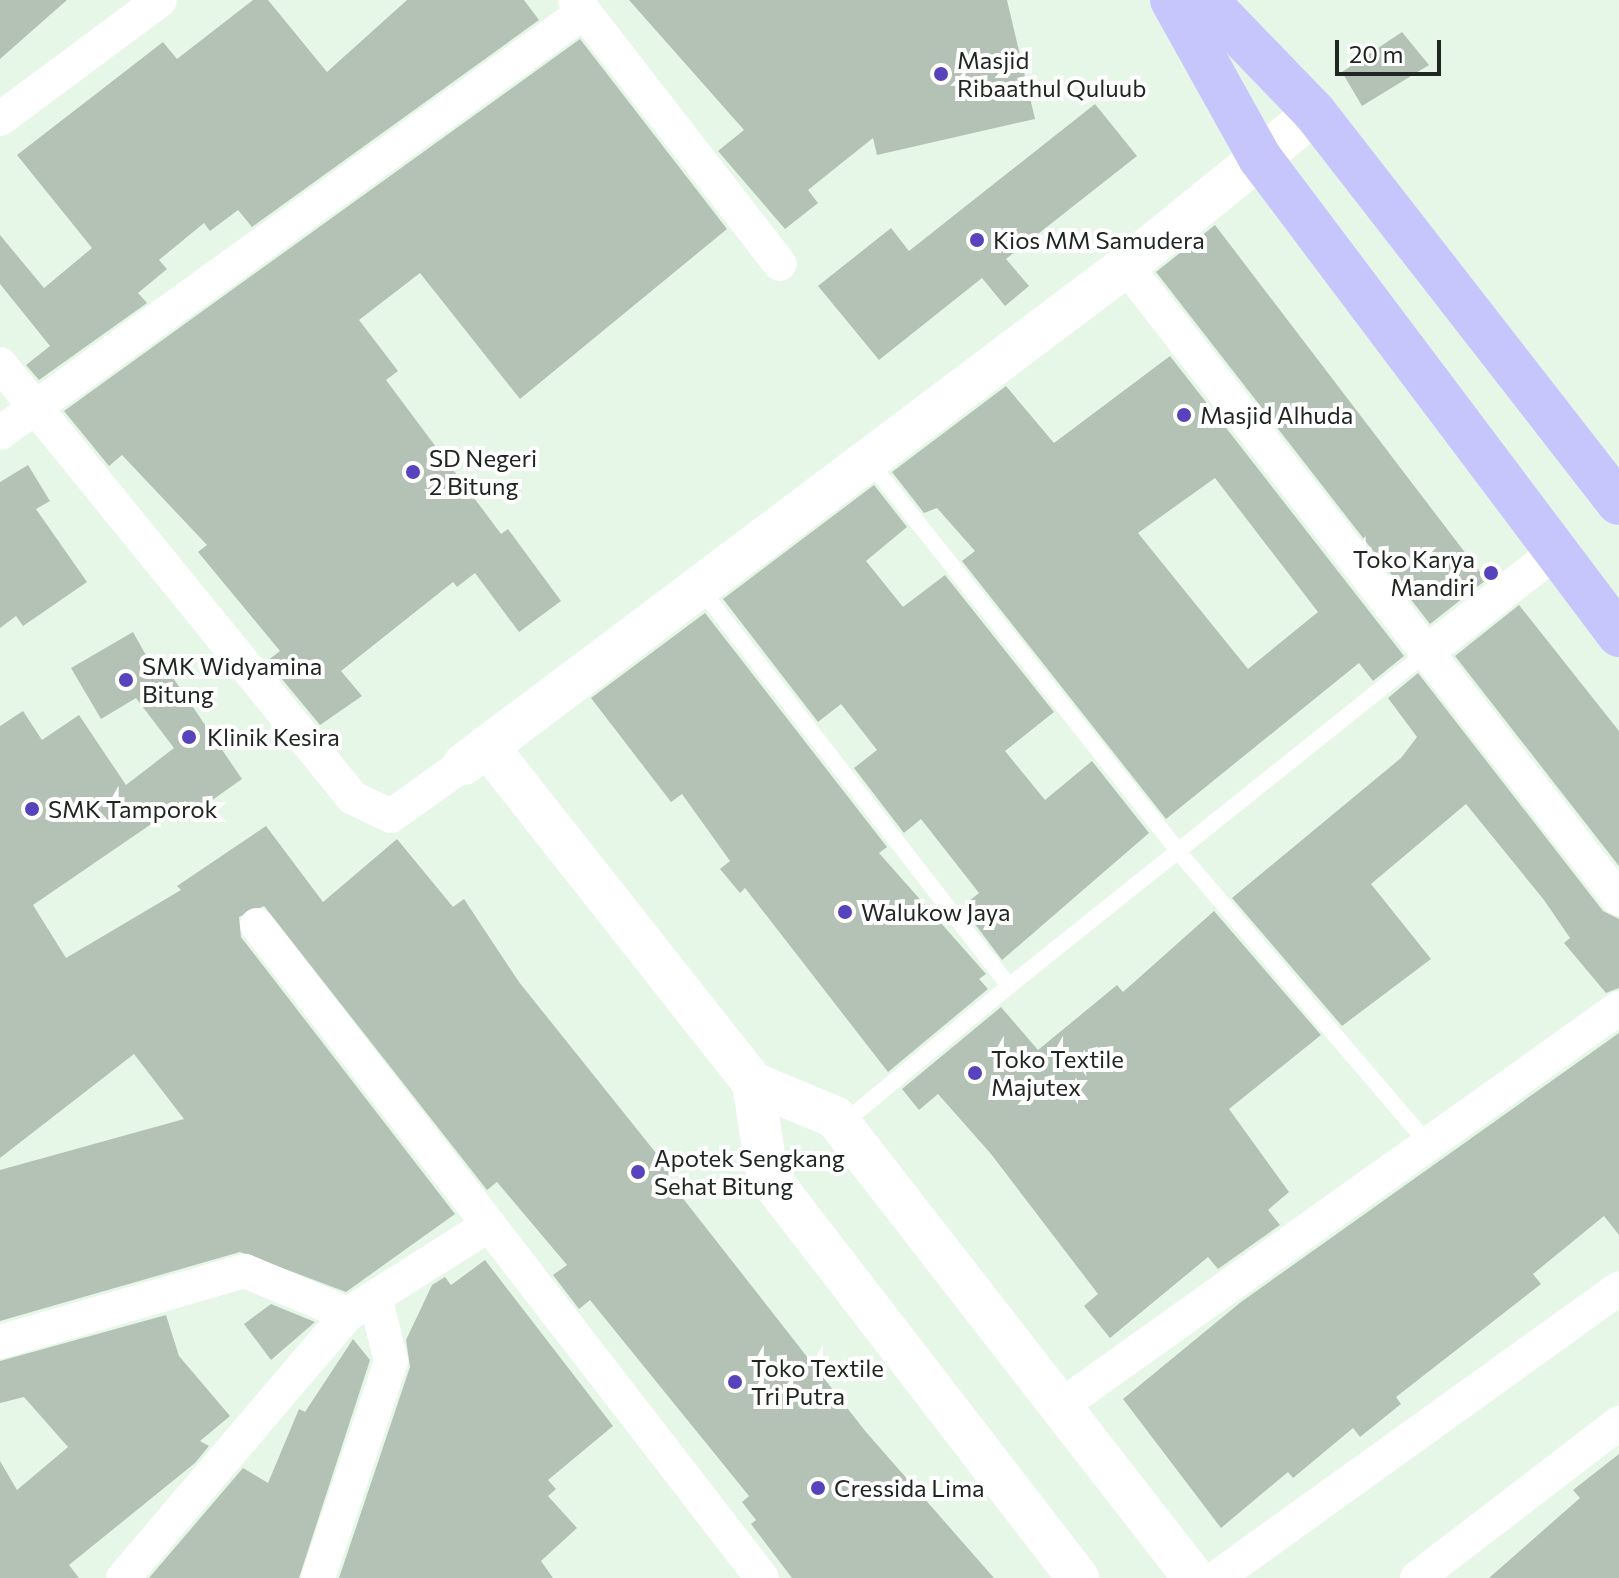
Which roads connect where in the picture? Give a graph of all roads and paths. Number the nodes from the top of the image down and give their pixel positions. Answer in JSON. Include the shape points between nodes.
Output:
{"nodes":[{"id":1,"x":160,"y":0,"type":"edge"},
{"id":2,"x":1172,"y":0,"type":"edge"},
{"id":3,"x":1206,"y":0,"type":"edge"},
{"id":4,"x":580,"y":6,"type":"edge"},
{"id":5,"x":1315,"y":113,"type":"junction"},
{"id":6,"x":0,"y":119,"type":"edge"},
{"id":7,"x":1260,"y":158,"type":"junction"},
{"id":8,"x":780,"y":264,"type":"dead end"},
{"id":9,"x":1126,"y":266,"type":"junction"},
{"id":10,"x":0,"y":364,"type":"edge"},
{"id":11,"x":38,"y":408,"type":"junction"},
{"id":12,"x":0,"y":433,"type":"edge"},
{"id":13,"x":868,"y":459,"type":"junction"},
{"id":14,"x":1619,"y":503,"type":"edge"},
{"id":15,"x":1554,"y":553,"type":"junction"},
{"id":16,"x":698,"y":585,"type":"junction"},
{"id":17,"x":1619,"y":635,"type":"edge"},
{"id":18,"x":1427,"y":652,"type":"junction"},
{"id":19,"x":475,"y":755,"type":"junction"},
{"id":20,"x":1177,"y":850,"type":"junction"},
{"id":21,"x":1619,"y":899,"type":"edge"},
{"id":22,"x":257,"y":925,"type":"dead end"},
{"id":23,"x":1009,"y":986,"type":"junction"},
{"id":24,"x":1619,"y":1008,"type":"edge"},
{"id":25,"x":753,"y":1083,"type":"junction"},
{"id":26,"x":841,"y":1125,"type":"junction"},
{"id":27,"x":1429,"y":1145,"type":"junction"},
{"id":28,"x":489,"y":1225,"type":"junction"},
{"id":29,"x":1619,"y":1288,"type":"edge"},
{"id":30,"x":361,"y":1306,"type":"junction"},
{"id":31,"x":0,"y":1342,"type":"edge"},
{"id":32,"x":1062,"y":1405,"type":"junction"},
{"id":33,"x":1619,"y":1423,"type":"edge"},
{"id":34,"x":123,"y":1578,"type":"edge"},
{"id":35,"x":318,"y":1578,"type":"edge"},
{"id":36,"x":762,"y":1578,"type":"edge"},
{"id":37,"x":1078,"y":1578,"type":"edge"},
{"id":38,"x":1194,"y":1578,"type":"edge"},
{"id":39,"x":1216,"y":1578,"type":"edge"},
{"id":40,"x":1417,"y":1578,"type":"edge"}],
"edges":[{"from":1,"to":6,"type":"street"},
{"from":2,"to":7,"type":"highway"},
{"from":3,"to":5,"type":"highway"},
{"from":4,"to":8,"type":"street"},
{"from":4,"to":11,"type":"street"},
{"from":5,"to":7,"type":"street"},
{"from":5,"to":14,"type":"highway"},
{"from":7,"to":9,"type":"street"},
{"from":7,"to":15,"type":"highway"},
{"from":9,"to":13,"type":"street"},
{"from":9,"to":18,"type":"street"},
{"from":10,"to":11,"type":"street"},
{"from":11,"to":12,"type":"street"},
{"from":11,"to":19,"type":"street","via":[[353,798],[391,816]]},
{"from":13,"to":16,"type":"street"},
{"from":13,"to":20,"type":"lane"},
{"from":15,"to":17,"type":"highway"},
{"from":15,"to":18,"type":"street"},
{"from":16,"to":19,"type":"street"},
{"from":16,"to":23,"type":"lane"},
{"from":18,"to":20,"type":"lane"},
{"from":18,"to":21,"type":"street"},
{"from":19,"to":25,"type":"street"},
{"from":20,"to":23,"type":"lane"},
{"from":20,"to":27,"type":"lane"},
{"from":22,"to":28,"type":"street"},
{"from":23,"to":26,"type":"lane"},
{"from":24,"to":27,"type":"street"},
{"from":25,"to":26,"type":"street"},
{"from":25,"to":37,"type":"street","via":[[767,1175]]},
{"from":26,"to":32,"type":"street"},
{"from":27,"to":32,"type":"street"},
{"from":28,"to":30,"type":"street"},
{"from":28,"to":36,"type":"street"},
{"from":29,"to":39,"type":"street"},
{"from":30,"to":31,"type":"street","via":[[245,1271]]},
{"from":30,"to":34,"type":"street"},
{"from":30,"to":35,"type":"street","via":[[391,1361]]},
{"from":32,"to":38,"type":"street"},
{"from":33,"to":40,"type":"street"}]}
